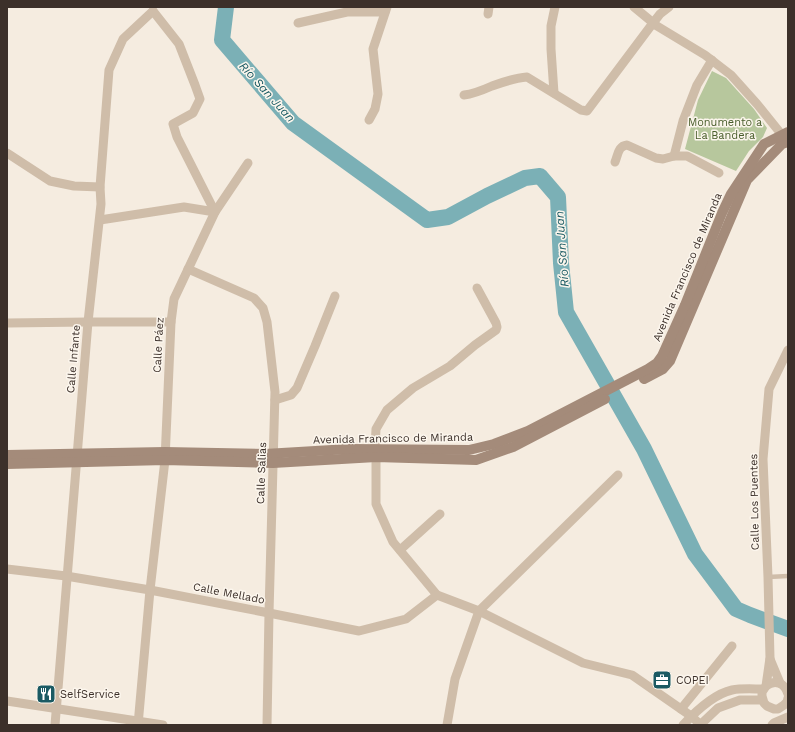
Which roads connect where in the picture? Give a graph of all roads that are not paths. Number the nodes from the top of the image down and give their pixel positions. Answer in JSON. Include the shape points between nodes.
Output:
{"nodes":[{"id":1,"x":555,"y":7,"type":"edge"},
{"id":2,"x":634,"y":7,"type":"edge"},
{"id":3,"x":669,"y":7,"type":"edge"},
{"id":4,"x":153,"y":9,"type":"edge"},
{"id":5,"x":346,"y":10,"type":"edge"},
{"id":6,"x":386,"y":10,"type":"edge"},
{"id":7,"x":298,"y":23,"type":"dead end"},
{"id":8,"x":653,"y":23,"type":"junction"},
{"id":9,"x":712,"y":60,"type":"junction"},
{"id":10,"x":554,"y":93,"type":"junction"},
{"id":11,"x":464,"y":95,"type":"dead end"},
{"id":12,"x":369,"y":120,"type":"dead end"},
{"id":13,"x":786,"y":136,"type":"edge"},
{"id":14,"x":7,"y":153,"type":"edge"},
{"id":15,"x":674,"y":156,"type":"junction"},
{"id":16,"x":248,"y":162,"type":"dead end"},
{"id":17,"x":615,"y":162,"type":"dead end"},
{"id":18,"x":719,"y":173,"type":"dead end"},
{"id":19,"x":100,"y":187,"type":"junction"},
{"id":20,"x":216,"y":212,"type":"junction"},
{"id":21,"x":100,"y":220,"type":"junction"},
{"id":22,"x":188,"y":269,"type":"junction"},
{"id":23,"x":477,"y":288,"type":"dead end"},
{"id":24,"x":335,"y":296,"type":"dead end"},
{"id":25,"x":88,"y":322,"type":"junction"},
{"id":26,"x":171,"y":322,"type":"junction"},
{"id":27,"x":7,"y":323,"type":"edge"},
{"id":28,"x":788,"y":350,"type":"edge"},
{"id":29,"x":275,"y":400,"type":"junction"},
{"id":30,"x":376,"y":453,"type":"junction"},
{"id":31,"x":7,"y":455,"type":"edge"},
{"id":32,"x":165,"y":456,"type":"junction"},
{"id":33,"x":77,"y":458,"type":"junction"},
{"id":34,"x":273,"y":458,"type":"junction"},
{"id":35,"x":7,"y":464,"type":"edge"},
{"id":36,"x":618,"y":475,"type":"dead end"},
{"id":37,"x":440,"y":514,"type":"dead end"},
{"id":38,"x":400,"y":550,"type":"junction"},
{"id":39,"x":7,"y":569,"type":"edge"},
{"id":40,"x":66,"y":576,"type":"junction"},
{"id":41,"x":788,"y":576,"type":"edge"},
{"id":42,"x":768,"y":577,"type":"junction"},
{"id":43,"x":150,"y":590,"type":"junction"},
{"id":44,"x":437,"y":595,"type":"junction"},
{"id":45,"x":479,"y":611,"type":"junction"},
{"id":46,"x":269,"y":613,"type":"junction"},
{"id":47,"x":732,"y":646,"type":"dead end"},
{"id":48,"x":770,"y":658,"type":"junction"},
{"id":49,"x":780,"y":683,"type":"junction"},
{"id":50,"x":765,"y":687,"type":"junction"},
{"id":51,"x":788,"y":694,"type":"edge"},
{"id":52,"x":788,"y":698,"type":"edge"},
{"id":53,"x":762,"y":700,"type":"junction"},
{"id":54,"x":7,"y":701,"type":"edge"},
{"id":55,"x":770,"y":708,"type":"junction"},
{"id":56,"x":57,"y":709,"type":"junction"},
{"id":57,"x":681,"y":709,"type":"junction"},
{"id":58,"x":691,"y":716,"type":"junction"},
{"id":59,"x":788,"y":717,"type":"edge"},
{"id":60,"x":138,"y":723,"type":"edge"},
{"id":61,"x":55,"y":725,"type":"edge"},
{"id":62,"x":163,"y":725,"type":"edge"},
{"id":63,"x":268,"y":725,"type":"edge"},
{"id":64,"x":447,"y":725,"type":"edge"},
{"id":65,"x":683,"y":725,"type":"edge"},
{"id":66,"x":701,"y":725,"type":"edge"},
{"id":67,"x":771,"y":725,"type":"edge"}],
"edges":[{"from":1,"to":10,"type":"street","via":[[551,26]]},
{"from":2,"to":8,"type":"street"},
{"from":3,"to":8,"type":"street"},
{"from":4,"to":19,"type":"street","name":"Calle Infante","via":[[123,39],[109,70]]},
{"from":4,"to":20,"type":"street","via":[[179,44],[198,92],[200,99],[193,113],[173,124],[177,137]]},
{"from":5,"to":6,"type":"street"},
{"from":5,"to":7,"type":"street"},
{"from":6,"to":12,"type":"street","via":[[373,49],[378,94],[375,109]]},
{"from":8,"to":9,"type":"street"},
{"from":8,"to":10,"type":"street","via":[[587,111]]},
{"from":9,"to":13,"type":"street","via":[[731,75]]},
{"from":9,"to":15,"type":"street","via":[[697,85],[683,121]]},
{"from":10,"to":11,"type":"street","via":[[527,77],[493,86],[472,95]]},
{"from":13,"to":30,"type":"main road","name":"Avenida Francisco de Miranda","via":[[782,144],[747,180],[670,361],[663,369],[650,372],[575,410],[513,447],[476,460]]},
{"from":14,"to":19,"type":"street","via":[[50,181],[74,186]]},
{"from":15,"to":17,"type":"street","via":[[656,158],[623,145]]},
{"from":15,"to":18,"type":"street","via":[[688,156]]},
{"from":16,"to":20,"type":"street","name":"Calle Páez"},
{"from":19,"to":21,"type":"street","name":"Calle Infante"},
{"from":20,"to":21,"type":"street","via":[[184,207]]},
{"from":20,"to":22,"type":"street","name":"Calle Páez"},
{"from":21,"to":25,"type":"street","name":"Calle Infante"},
{"from":22,"to":26,"type":"street","name":"Calle Páez","via":[[174,299]]},
{"from":22,"to":29,"type":"street","name":"Calle Salias","via":[[254,298],[263,308],[267,322]]},
{"from":23,"to":30,"type":"street","via":[[496,323],[496,330],[387,410],[376,429]]},
{"from":24,"to":29,"type":"street","via":[[297,388],[291,395]]},
{"from":25,"to":26,"type":"street"},
{"from":25,"to":27,"type":"street"},
{"from":25,"to":33,"type":"street","name":"Calle Infante"},
{"from":26,"to":32,"type":"street","name":"Calle Páez"},
{"from":28,"to":42,"type":"street","name":"Calle Los Puentes","via":[[769,389],[763,459]]},
{"from":29,"to":34,"type":"street","name":"Calle Salias"},
{"from":30,"to":34,"type":"main road","name":"Avenida Francisco de Miranda"},
{"from":30,"to":38,"type":"street","via":[[376,504],[393,542]]},
{"from":31,"to":33,"type":"main road","name":"Avenida Francisco de Miranda"},
{"from":32,"to":33,"type":"main road","name":"Avenida Francisco de Miranda"},
{"from":32,"to":34,"type":"main road","name":"Avenida Francisco de Miranda"},
{"from":32,"to":43,"type":"street","name":"Calle Páez"},
{"from":33,"to":35,"type":"main road","name":"Avenida Francisco de Miranda"},
{"from":33,"to":40,"type":"street","name":"Calle Infante"},
{"from":34,"to":46,"type":"street","name":"Calle Salias"},
{"from":36,"to":45,"type":"street"},
{"from":37,"to":38,"type":"street"},
{"from":38,"to":44,"type":"street"},
{"from":39,"to":40,"type":"street","name":"Calle Mellado"},
{"from":40,"to":43,"type":"street","name":"Calle Mellado"},
{"from":40,"to":56,"type":"street","name":"Calle Infante"},
{"from":41,"to":42,"type":"lane"},
{"from":42,"to":48,"type":"street","name":"Calle Los Puentes"},
{"from":43,"to":46,"type":"street","name":"Calle Mellado"},
{"from":43,"to":60,"type":"street","name":"Calle Páez"},
{"from":44,"to":45,"type":"street"},
{"from":44,"to":46,"type":"street","name":"Calle Mellado","via":[[406,619],[359,631]]},
{"from":45,"to":57,"type":"street","via":[[583,663],[632,675]]},
{"from":45,"to":64,"type":"street","via":[[455,679]]},
{"from":46,"to":63,"type":"street","name":"Calle Salias"},
{"from":47,"to":57,"type":"street"},
{"from":48,"to":49,"type":"street"},
{"from":48,"to":50,"type":"street"},
{"from":49,"to":50,"type":"street","via":[[773,682]]},
{"from":49,"to":51,"type":"street"},
{"from":50,"to":53,"type":"street"},
{"from":50,"to":58,"type":"street","via":[[731,690],[716,697]]},
{"from":52,"to":55,"type":"street","via":[[781,708]]},
{"from":53,"to":55,"type":"street"},
{"from":53,"to":66,"type":"street","via":[[740,700],[718,708]]},
{"from":54,"to":56,"type":"street"},
{"from":55,"to":67,"type":"street"},
{"from":56,"to":60,"type":"street"},
{"from":56,"to":61,"type":"street","name":"Calle Infante"},
{"from":57,"to":58,"type":"street"},
{"from":58,"to":65,"type":"street"},
{"from":58,"to":66,"type":"street"},
{"from":59,"to":67,"type":"street"},
{"from":60,"to":62,"type":"street"}]}
